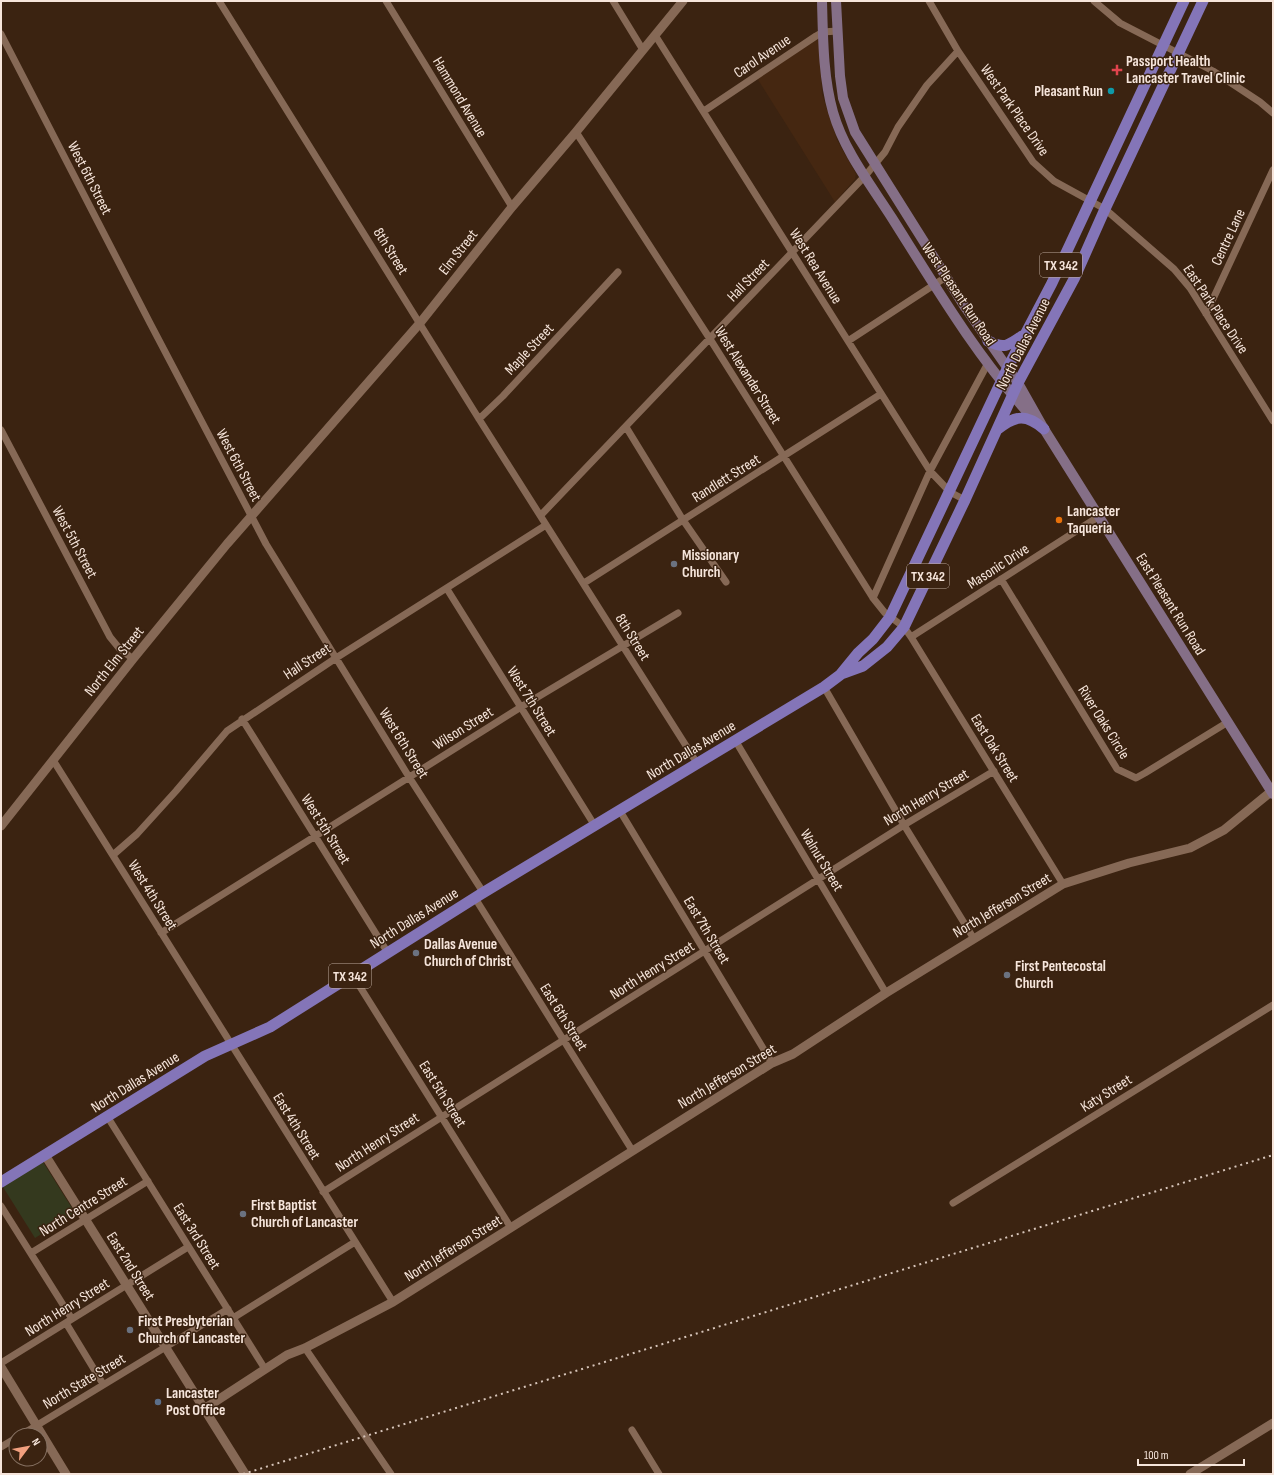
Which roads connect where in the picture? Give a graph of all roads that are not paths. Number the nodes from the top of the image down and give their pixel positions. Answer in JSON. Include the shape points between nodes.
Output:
{"nodes":[{"id":1,"x":219,"y":1,"type":"edge"},
{"id":2,"x":386,"y":1,"type":"edge"},
{"id":3,"x":613,"y":1,"type":"edge"},
{"id":4,"x":683,"y":1,"type":"edge"},
{"id":5,"x":822,"y":1,"type":"edge"},
{"id":6,"x":836,"y":1,"type":"edge"},
{"id":7,"x":929,"y":1,"type":"edge"},
{"id":8,"x":1094,"y":1,"type":"edge"},
{"id":9,"x":1184,"y":1,"type":"edge"},
{"id":10,"x":1203,"y":1,"type":"edge"},
{"id":11,"x":837,"y":31,"type":"junction"},
{"id":12,"x":823,"y":32,"type":"junction"},
{"id":13,"x":1,"y":34,"type":"edge"},
{"id":14,"x":655,"y":35,"type":"junction"},
{"id":15,"x":1164,"y":45,"type":"junction"},
{"id":16,"x":642,"y":50,"type":"junction"},
{"id":17,"x":958,"y":51,"type":"junction"},
{"id":18,"x":1180,"y":52,"type":"junction"},
{"id":19,"x":704,"y":111,"type":"junction"},
{"id":20,"x":1273,"y":113,"type":"edge"},
{"id":21,"x":1128,"y":122,"type":"junction"},
{"id":22,"x":1144,"y":128,"type":"junction"},
{"id":23,"x":576,"y":132,"type":"junction"},
{"id":24,"x":875,"y":165,"type":"junction"},
{"id":25,"x":1273,"y":170,"type":"edge"},
{"id":26,"x":865,"y":176,"type":"junction"},
{"id":27,"x":1090,"y":201,"type":"junction"},
{"id":28,"x":512,"y":207,"type":"junction"},
{"id":29,"x":1105,"y":209,"type":"junction"},
{"id":30,"x":793,"y":254,"type":"junction"},
{"id":31,"x":1058,"y":271,"type":"junction"},
{"id":32,"x":618,"y":272,"type":"dead end"},
{"id":33,"x":946,"y":277,"type":"junction"},
{"id":34,"x":1074,"y":279,"type":"junction"},
{"id":35,"x":934,"y":285,"type":"junction"},
{"id":36,"x":1206,"y":314,"type":"junction"},
{"id":37,"x":420,"y":323,"type":"junction"},
{"id":38,"x":1023,"y":336,"type":"junction"},
{"id":39,"x":710,"y":339,"type":"junction"},
{"id":40,"x":988,"y":341,"type":"junction"},
{"id":41,"x":848,"y":342,"type":"junction"},
{"id":42,"x":988,"y":363,"type":"junction"},
{"id":43,"x":1007,"y":369,"type":"junction"},
{"id":44,"x":1001,"y":382,"type":"junction"},
{"id":45,"x":1018,"y":383,"type":"junction"},
{"id":46,"x":881,"y":394,"type":"junction"},
{"id":47,"x":1012,"y":396,"type":"junction"},
{"id":48,"x":479,"y":419,"type":"junction"},
{"id":49,"x":1273,"y":421,"type":"edge"},
{"id":50,"x":626,"y":427,"type":"junction"},
{"id":51,"x":997,"y":429,"type":"junction"},
{"id":52,"x":1,"y":430,"type":"edge"},
{"id":53,"x":1044,"y":430,"type":"junction"},
{"id":54,"x":784,"y":456,"type":"junction"},
{"id":55,"x":930,"y":471,"type":"junction"},
{"id":56,"x":950,"y":492,"type":"junction"},
{"id":57,"x":965,"y":500,"type":"junction"},
{"id":58,"x":541,"y":515,"type":"junction"},
{"id":59,"x":251,"y":516,"type":"junction"},
{"id":60,"x":1098,"y":517,"type":"junction"},
{"id":61,"x":683,"y":520,"type":"junction"},
{"id":62,"x":546,"y":525,"type":"junction"},
{"id":63,"x":1001,"y":579,"type":"junction"},
{"id":64,"x":726,"y":582,"type":"dead end"},
{"id":65,"x":584,"y":583,"type":"junction"},
{"id":66,"x":447,"y":589,"type":"junction"},
{"id":67,"x":873,"y":598,"type":"junction"},
{"id":68,"x":678,"y":613,"type":"dead end"},
{"id":69,"x":890,"y":617,"type":"junction"},
{"id":70,"x":904,"y":627,"type":"junction"},
{"id":71,"x":912,"y":637,"type":"junction"},
{"id":72,"x":623,"y":645,"type":"junction"},
{"id":73,"x":336,"y":658,"type":"junction"},
{"id":74,"x":133,"y":659,"type":"junction"},
{"id":75,"x":840,"y":675,"type":"junction"},
{"id":76,"x":824,"y":687,"type":"junction"},
{"id":77,"x":521,"y":707,"type":"junction"},
{"id":78,"x":242,"y":719,"type":"junction"},
{"id":79,"x":1228,"y":722,"type":"junction"},
{"id":80,"x":735,"y":740,"type":"junction"},
{"id":81,"x":53,"y":760,"type":"junction"},
{"id":82,"x":696,"y":763,"type":"junction"},
{"id":83,"x":994,"y":771,"type":"junction"},
{"id":84,"x":409,"y":777,"type":"junction"},
{"id":85,"x":1273,"y":792,"type":"edge"},
{"id":86,"x":620,"y":811,"type":"junction"},
{"id":87,"x":1,"y":824,"type":"edge"},
{"id":88,"x":904,"y":825,"type":"junction"},
{"id":89,"x":594,"y":826,"type":"junction"},
{"id":90,"x":316,"y":837,"type":"junction"},
{"id":91,"x":113,"y":855,"type":"junction"},
{"id":92,"x":818,"y":880,"type":"junction"},
{"id":93,"x":1063,"y":884,"type":"junction"},
{"id":94,"x":479,"y":895,"type":"junction"},
{"id":95,"x":161,"y":933,"type":"junction"},
{"id":96,"x":974,"y":939,"type":"junction"},
{"id":97,"x":388,"y":952,"type":"junction"},
{"id":98,"x":706,"y":952,"type":"junction"},
{"id":99,"x":352,"y":974,"type":"junction"},
{"id":100,"x":886,"y":993,"type":"junction"},
{"id":101,"x":1273,"y":1005,"type":"edge"},
{"id":102,"x":564,"y":1041,"type":"junction"},
{"id":103,"x":230,"y":1044,"type":"junction"},
{"id":104,"x":772,"y":1063,"type":"junction"},
{"id":105,"x":108,"y":1116,"type":"junction"},
{"id":106,"x":441,"y":1116,"type":"junction"},
{"id":107,"x":632,"y":1150,"type":"junction"},
{"id":108,"x":45,"y":1155,"type":"junction"},
{"id":109,"x":148,"y":1181,"type":"junction"},
{"id":110,"x":1,"y":1182,"type":"edge"},
{"id":111,"x":324,"y":1192,"type":"junction"},
{"id":112,"x":953,"y":1203,"type":"dead end"},
{"id":113,"x":1,"y":1206,"type":"edge"},
{"id":114,"x":85,"y":1220,"type":"junction"},
{"id":115,"x":511,"y":1228,"type":"junction"},
{"id":116,"x":355,"y":1242,"type":"junction"},
{"id":117,"x":188,"y":1246,"type":"junction"},
{"id":118,"x":31,"y":1253,"type":"junction"},
{"id":119,"x":126,"y":1285,"type":"junction"},
{"id":120,"x":393,"y":1302,"type":"junction"},
{"id":121,"x":228,"y":1309,"type":"junction"},
{"id":122,"x":233,"y":1318,"type":"junction"},
{"id":123,"x":69,"y":1321,"type":"junction"},
{"id":124,"x":166,"y":1347,"type":"junction"},
{"id":125,"x":305,"y":1348,"type":"junction"},
{"id":126,"x":1,"y":1363,"type":"edge"},
{"id":127,"x":1,"y":1367,"type":"edge"},
{"id":128,"x":265,"y":1369,"type":"junction"},
{"id":129,"x":103,"y":1384,"type":"junction"},
{"id":130,"x":204,"y":1409,"type":"junction"},
{"id":131,"x":1273,"y":1422,"type":"edge"},
{"id":132,"x":36,"y":1425,"type":"junction"},
{"id":133,"x":33,"y":1427,"type":"edge"},
{"id":134,"x":632,"y":1430,"type":"dead end"},
{"id":135,"x":66,"y":1474,"type":"edge"},
{"id":136,"x":245,"y":1474,"type":"edge"},
{"id":137,"x":392,"y":1474,"type":"edge"},
{"id":138,"x":659,"y":1474,"type":"edge"},
{"id":139,"x":1190,"y":1474,"type":"edge"}],
"edges":[{"from":1,"to":37,"type":"street","name":"8th Street"},
{"from":2,"to":28,"type":"street","name":"Hammond Avenue"},
{"from":3,"to":16,"type":"street"},
{"from":4,"to":14,"type":"street","name":"Elm Street"},
{"from":5,"to":12,"type":"main road","name":"West Pleasant Run Road"},
{"from":6,"to":11,"type":"main road","name":"West Pleasant Run Road"},
{"from":7,"to":17,"type":"street","name":"West Park Place Drive"},
{"from":8,"to":15,"type":"street","via":[[1120,23]]},
{"from":9,"to":15,"type":"main road","name":"North Dallas Avenue","number":"TX 342"},
{"from":10,"to":18,"type":"main road","name":"North Dallas Avenue","number":"TX 342"},
{"from":11,"to":12,"type":"street","name":"Carol Avenue"},
{"from":11,"to":24,"type":"main road","name":"West Pleasant Run Road","via":[[844,98],[855,132]]},
{"from":12,"to":19,"type":"street","name":"Carol Avenue"},
{"from":12,"to":26,"type":"main road","name":"West Pleasant Run Road","via":[[833,113],[849,149]]},
{"from":13,"to":59,"type":"street","name":"West 6th Street"},
{"from":14,"to":16,"type":"street","name":"Elm Street"},
{"from":14,"to":19,"type":"street","name":"West Rea Avenue"},
{"from":15,"to":18,"type":"street"},
{"from":15,"to":21,"type":"main road","name":"North Dallas Avenue","number":"TX 342"},
{"from":16,"to":23,"type":"street","name":"Elm Street"},
{"from":17,"to":24,"type":"street","name":"Hall Street","via":[[923,90]]},
{"from":17,"to":27,"type":"street","name":"West Park Place Drive","via":[[1033,162],[1054,181]]},
{"from":18,"to":20,"type":"street","via":[[1233,83]]},
{"from":18,"to":22,"type":"main road","name":"North Dallas Avenue","number":"TX 342"},
{"from":19,"to":30,"type":"street","name":"West Rea Avenue"},
{"from":21,"to":22,"type":"main road"},
{"from":21,"to":27,"type":"main road","name":"North Dallas Avenue","number":"TX 342"},
{"from":22,"to":29,"type":"main road","name":"North Dallas Avenue","number":"TX 342"},
{"from":23,"to":28,"type":"street","name":"Elm Street"},
{"from":23,"to":39,"type":"street","name":"West Alexander Street"},
{"from":24,"to":26,"type":"street","name":"Hall Street"},
{"from":24,"to":33,"type":"main road","name":"West Pleasant Run Road"},
{"from":25,"to":36,"type":"street","name":"Centre Lane"},
{"from":26,"to":30,"type":"street","name":"Hall Street"},
{"from":26,"to":35,"type":"main road","name":"West Pleasant Run Road"},
{"from":27,"to":29,"type":"street","name":"West Park Place Drive"},
{"from":27,"to":31,"type":"main road","name":"North Dallas Avenue","number":"TX 342"},
{"from":28,"to":37,"type":"street","name":"Elm Street"},
{"from":29,"to":34,"type":"main road","name":"North Dallas Avenue","number":"TX 342"},
{"from":29,"to":36,"type":"street","name":"East Park Place Drive","via":[[1174,269]]},
{"from":30,"to":39,"type":"street","name":"Hall Street"},
{"from":30,"to":41,"type":"street","name":"West Rea Avenue"},
{"from":31,"to":34,"type":"main road"},
{"from":31,"to":38,"type":"main road","name":"North Dallas Avenue","number":"TX 342"},
{"from":32,"to":48,"type":"street","name":"Maple Street"},
{"from":33,"to":35,"type":"street"},
{"from":33,"to":40,"type":"main road","name":"West Pleasant Run Road"},
{"from":34,"to":45,"type":"main road","name":"North Dallas Avenue","number":"TX 342"},
{"from":35,"to":41,"type":"street"},
{"from":35,"to":42,"type":"main road","name":"West Pleasant Run Road"},
{"from":36,"to":49,"type":"street","name":"East Park Place Drive"},
{"from":37,"to":48,"type":"street","name":"8th Street"},
{"from":37,"to":59,"type":"street","name":"Elm Street"},
{"from":38,"to":40,"type":"main road","via":[[1003,346]]},
{"from":38,"to":43,"type":"main road","name":"North Dallas Avenue","number":"TX 342"},
{"from":39,"to":50,"type":"street","name":"Hall Street"},
{"from":39,"to":54,"type":"street","name":"West Alexander Street"},
{"from":40,"to":43,"type":"main road","name":"West Pleasant Run Road"},
{"from":41,"to":46,"type":"street","name":"West Rea Avenue"},
{"from":42,"to":44,"type":"main road","name":"West Pleasant Run Road"},
{"from":42,"to":55,"type":"street","name":"North Dallas Avenue"},
{"from":43,"to":44,"type":"main road","name":"North Dallas Avenue","number":"TX 342"},
{"from":43,"to":45,"type":"main road","name":"West Pleasant Run Road"},
{"from":44,"to":47,"type":"main road","name":"West Pleasant Run Road"},
{"from":44,"to":56,"type":"main road","name":"North Dallas Avenue","number":"TX 342"},
{"from":45,"to":47,"type":"main road","name":"North Dallas Avenue","number":"TX 342"},
{"from":45,"to":53,"type":"main road","name":"West Pleasant Run Road"},
{"from":46,"to":54,"type":"street","name":"Randlett Street"},
{"from":46,"to":55,"type":"street","name":"West Rea Avenue"},
{"from":47,"to":51,"type":"main road","name":"North Dallas Avenue","number":"TX 342"},
{"from":47,"to":53,"type":"main road","name":"West Pleasant Run Road"},
{"from":48,"to":58,"type":"street","name":"8th Street"},
{"from":50,"to":58,"type":"street","name":"Hall Street"},
{"from":50,"to":61,"type":"street"},
{"from":51,"to":53,"type":"main road","via":[[1014,418],[1023,418]]},
{"from":51,"to":57,"type":"main road","name":"North Dallas Avenue","number":"TX 342"},
{"from":52,"to":74,"type":"street","name":"West 5th Street","via":[[110,637],[118,648]]},
{"from":53,"to":60,"type":"main road","name":"East Pleasant Run Road"},
{"from":54,"to":61,"type":"street","name":"Randlett Street"},
{"from":54,"to":67,"type":"street","name":"West Alexander Street"},
{"from":55,"to":56,"type":"street","name":"West Rea Avenue"},
{"from":55,"to":67,"type":"street","name":"North Dallas Avenue"},
{"from":56,"to":57,"type":"street","name":"West Rea Avenue"},
{"from":56,"to":69,"type":"main road","name":"North Dallas Avenue","number":"TX 342"},
{"from":57,"to":70,"type":"main road","name":"North Dallas Avenue","number":"TX 342"},
{"from":58,"to":62,"type":"street","name":"8th Street"},
{"from":59,"to":73,"type":"street","name":"West 6th Street"},
{"from":59,"to":74,"type":"street","name":"North Elm Street"},
{"from":60,"to":63,"type":"street","name":"Masonic Drive"},
{"from":60,"to":79,"type":"main road","name":"East Pleasant Run Road"},
{"from":61,"to":64,"type":"street"},
{"from":61,"to":65,"type":"street","name":"Randlett Street"},
{"from":62,"to":65,"type":"street","name":"8th Street"},
{"from":62,"to":66,"type":"street","name":"Hall Street"},
{"from":63,"to":71,"type":"street","name":"Masonic Drive"},
{"from":63,"to":79,"type":"street","name":"River Oaks Circle","via":[[1117,768],[1127,775],[1136,778],[1140,776]]},
{"from":65,"to":72,"type":"street","name":"8th Street"},
{"from":66,"to":73,"type":"street","name":"Hall Street"},
{"from":66,"to":77,"type":"street","name":"West 7th Street"},
{"from":67,"to":69,"type":"street","name":"West Alexander Street"},
{"from":68,"to":72,"type":"street","name":"Wilson Street"},
{"from":69,"to":70,"type":"street","name":"West Alexander Street"},
{"from":69,"to":75,"type":"main road","name":"North Dallas Avenue","number":"TX 342"},
{"from":70,"to":71,"type":"street","name":"East Oak Street"},
{"from":70,"to":75,"type":"main road","name":"North Dallas Avenue","number":"TX 342","via":[[887,647],[863,666]]},
{"from":71,"to":83,"type":"street","name":"East Oak Street"},
{"from":72,"to":77,"type":"street","name":"Wilson Street"},
{"from":72,"to":82,"type":"street","name":"8th Street"},
{"from":73,"to":78,"type":"street","name":"Hall Street"},
{"from":73,"to":84,"type":"street","name":"West 6th Street"},
{"from":74,"to":81,"type":"street","name":"North Elm Street"},
{"from":75,"to":76,"type":"main road","name":"North Dallas Avenue","number":"TX 342"},
{"from":76,"to":80,"type":"main road","name":"North Dallas Avenue","number":"TX 342"},
{"from":76,"to":88,"type":"street"},
{"from":77,"to":84,"type":"street","name":"Wilson Street"},
{"from":77,"to":89,"type":"street","name":"West 7th Street"},
{"from":78,"to":90,"type":"street","name":"West 5th Street"},
{"from":78,"to":91,"type":"street","name":"Hall Street","via":[[227,731],[176,791]]},
{"from":79,"to":85,"type":"main road","name":"East Pleasant Run Road"},
{"from":80,"to":82,"type":"main road","name":"North Dallas Avenue","number":"TX 342"},
{"from":80,"to":92,"type":"street","name":"Walnut Street"},
{"from":81,"to":87,"type":"street","name":"North Elm Street"},
{"from":81,"to":91,"type":"street","name":"West 4th Street"},
{"from":82,"to":86,"type":"main road","name":"North Dallas Avenue","number":"TX 342"},
{"from":83,"to":88,"type":"street","name":"North Henry Street"},
{"from":83,"to":93,"type":"street","name":"East Oak Street"},
{"from":84,"to":90,"type":"street","name":"Wilson Street"},
{"from":84,"to":94,"type":"street","name":"West 6th Street"},
{"from":85,"to":93,"type":"street","name":"North Jefferson Street","via":[[1224,830],[1190,848],[1129,863]]},
{"from":86,"to":89,"type":"main road","name":"North Dallas Avenue","number":"TX 342"},
{"from":86,"to":98,"type":"street","name":"East 7th Street"},
{"from":88,"to":92,"type":"street","name":"North Henry Street"},
{"from":88,"to":96,"type":"street"},
{"from":89,"to":94,"type":"main road","name":"North Dallas Avenue","number":"TX 342"},
{"from":90,"to":95,"type":"street","name":"Wilson Street"},
{"from":90,"to":97,"type":"street","name":"West 5th Street"},
{"from":91,"to":95,"type":"street","name":"West 4th Street"},
{"from":92,"to":98,"type":"street","name":"North Henry Street"},
{"from":92,"to":100,"type":"street","name":"Walnut Street"},
{"from":93,"to":96,"type":"street","name":"North Jefferson Street"},
{"from":94,"to":97,"type":"main road","name":"North Dallas Avenue","number":"TX 342"},
{"from":94,"to":102,"type":"street","name":"East 6th Street"},
{"from":95,"to":103,"type":"street","name":"West 4th Street"},
{"from":96,"to":100,"type":"street","name":"North Jefferson Street"},
{"from":97,"to":99,"type":"main road","name":"North Dallas Avenue","number":"TX 342"},
{"from":98,"to":102,"type":"street","name":"North Henry Street"},
{"from":98,"to":104,"type":"street","name":"East 7th Street"},
{"from":99,"to":103,"type":"main road","name":"North Dallas Avenue","number":"TX 342","via":[[270,1027]]},
{"from":99,"to":106,"type":"street","name":"East 5th Street"},
{"from":100,"to":104,"type":"street","name":"North Jefferson Street","via":[[793,1054]]},
{"from":101,"to":112,"type":"street","name":"Katy Street"},
{"from":102,"to":106,"type":"street","name":"North Henry Street"},
{"from":102,"to":107,"type":"street","name":"East 6th Street"},
{"from":103,"to":105,"type":"main road","name":"North Dallas Avenue","number":"TX 342","via":[[205,1056]]},
{"from":103,"to":111,"type":"street","name":"East 4th Street"},
{"from":104,"to":107,"type":"street","name":"North Jefferson Street"},
{"from":105,"to":108,"type":"main road","name":"North Dallas Avenue","number":"TX 342"},
{"from":105,"to":109,"type":"street","name":"East 3rd Street"},
{"from":106,"to":111,"type":"street","name":"North Henry Street"},
{"from":106,"to":115,"type":"street","name":"East 5th Street"},
{"from":107,"to":115,"type":"street","name":"North Jefferson Street"},
{"from":108,"to":110,"type":"main road","name":"North Dallas Avenue","number":"TX 342"},
{"from":108,"to":114,"type":"street","name":"East 2nd Street"},
{"from":109,"to":114,"type":"street","name":"North Centre Street"},
{"from":109,"to":117,"type":"street","name":"East 3rd Street"},
{"from":111,"to":116,"type":"street","name":"East 4th Street"},
{"from":113,"to":118,"type":"street"},
{"from":114,"to":118,"type":"street","name":"North Centre Street"},
{"from":114,"to":119,"type":"street","name":"East 2nd Street"},
{"from":115,"to":120,"type":"street","name":"North Jefferson Street"},
{"from":116,"to":120,"type":"street","name":"East 4th Street"},
{"from":116,"to":122,"type":"street"},
{"from":117,"to":119,"type":"street","name":"North Henry Street"},
{"from":117,"to":121,"type":"street","name":"East 3rd Street"},
{"from":118,"to":123,"type":"street"},
{"from":119,"to":123,"type":"street","name":"North Henry Street"},
{"from":119,"to":124,"type":"street","name":"East 2nd Street"},
{"from":120,"to":125,"type":"street","name":"North Jefferson Street"},
{"from":121,"to":122,"type":"street","name":"East 3rd Street"},
{"from":121,"to":124,"type":"street","name":"North State Street"},
{"from":122,"to":128,"type":"street","name":"East 3rd Street"},
{"from":123,"to":126,"type":"street","name":"North Henry Street"},
{"from":123,"to":129,"type":"street"},
{"from":124,"to":129,"type":"street","name":"North State Street"},
{"from":124,"to":130,"type":"street","name":"East 2nd Street"},
{"from":125,"to":128,"type":"street","name":"North Jefferson Street","via":[[287,1355]]},
{"from":125,"to":137,"type":"street"},
{"from":127,"to":132,"type":"street"},
{"from":128,"to":130,"type":"street","name":"North Jefferson Street"},
{"from":129,"to":132,"type":"street","name":"North State Street"},
{"from":130,"to":136,"type":"street","name":"East 2nd Street"},
{"from":131,"to":139,"type":"street"},
{"from":132,"to":133,"type":"street","name":"North State Street"},
{"from":132,"to":135,"type":"street"},
{"from":134,"to":138,"type":"street"}]}
